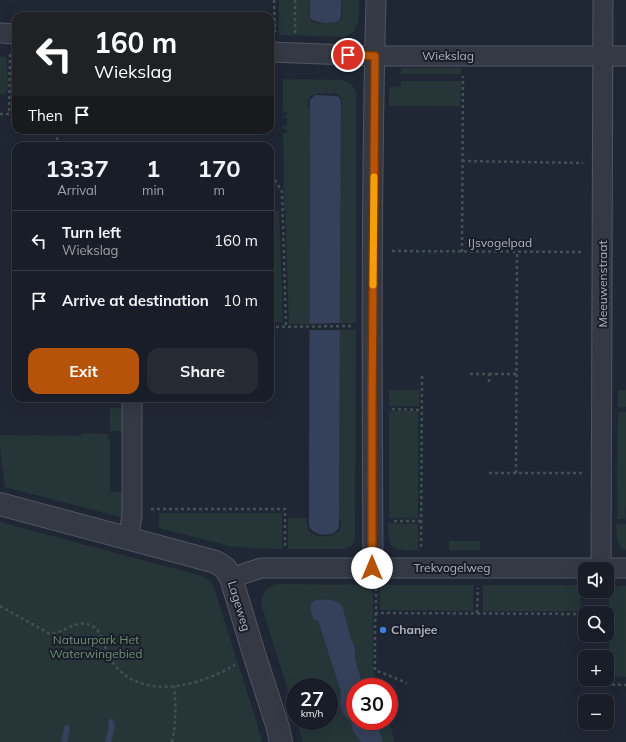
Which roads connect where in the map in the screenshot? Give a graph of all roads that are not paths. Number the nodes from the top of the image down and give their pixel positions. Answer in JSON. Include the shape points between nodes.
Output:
{"nodes":[{"id":1,"x":376,"y":0,"type":"edge"},
{"id":2,"x":603,"y":0,"type":"edge"},
{"id":3,"x":274,"y":52,"type":"edge"},
{"id":4,"x":375,"y":56,"type":"junction"},
{"id":5,"x":603,"y":56,"type":"junction"},
{"id":6,"x":626,"y":56,"type":"edge"},
{"id":7,"x":132,"y":402,"type":"edge"},
{"id":8,"x":0,"y":504,"type":"edge"},
{"id":9,"x":128,"y":538,"type":"junction"},
{"id":10,"x":601,"y":562,"type":"edge"},
{"id":11,"x":375,"y":568,"type":"junction"},
{"id":12,"x":578,"y":568,"type":"edge"},
{"id":13,"x":614,"y":568,"type":"edge"},
{"id":14,"x":626,"y":568,"type":"edge"},
{"id":15,"x":231,"y":578,"type":"junction"},
{"id":16,"x":281,"y":742,"type":"edge"}],
"edges":[{"from":1,"to":4,"type":"street"},
{"from":2,"to":5,"type":"street","name":"Meeuwenstraat"},
{"from":3,"to":4,"type":"street","name":"Wiekslag"},
{"from":4,"to":5,"type":"street","name":"Wiekslag"},
{"from":4,"to":11,"type":"street","via":[[372,409],[372,520]]},
{"from":5,"to":6,"type":"street","name":"Wiekslag"},
{"from":5,"to":10,"type":"street","name":"Meeuwenstraat"},
{"from":7,"to":9,"type":"street","via":[[132,516]]},
{"from":8,"to":9,"type":"street","name":"Lageweg"},
{"from":9,"to":15,"type":"street","name":"Lageweg","via":[[216,562],[225,568]]},
{"from":11,"to":12,"type":"street","name":"Trekvogelweg"},
{"from":11,"to":15,"type":"street","name":"Trekvogelweg","via":[[261,568]]},
{"from":13,"to":14,"type":"street","name":"Trekvogelweg"},
{"from":15,"to":16,"type":"street","name":"Lageweg"}]}
